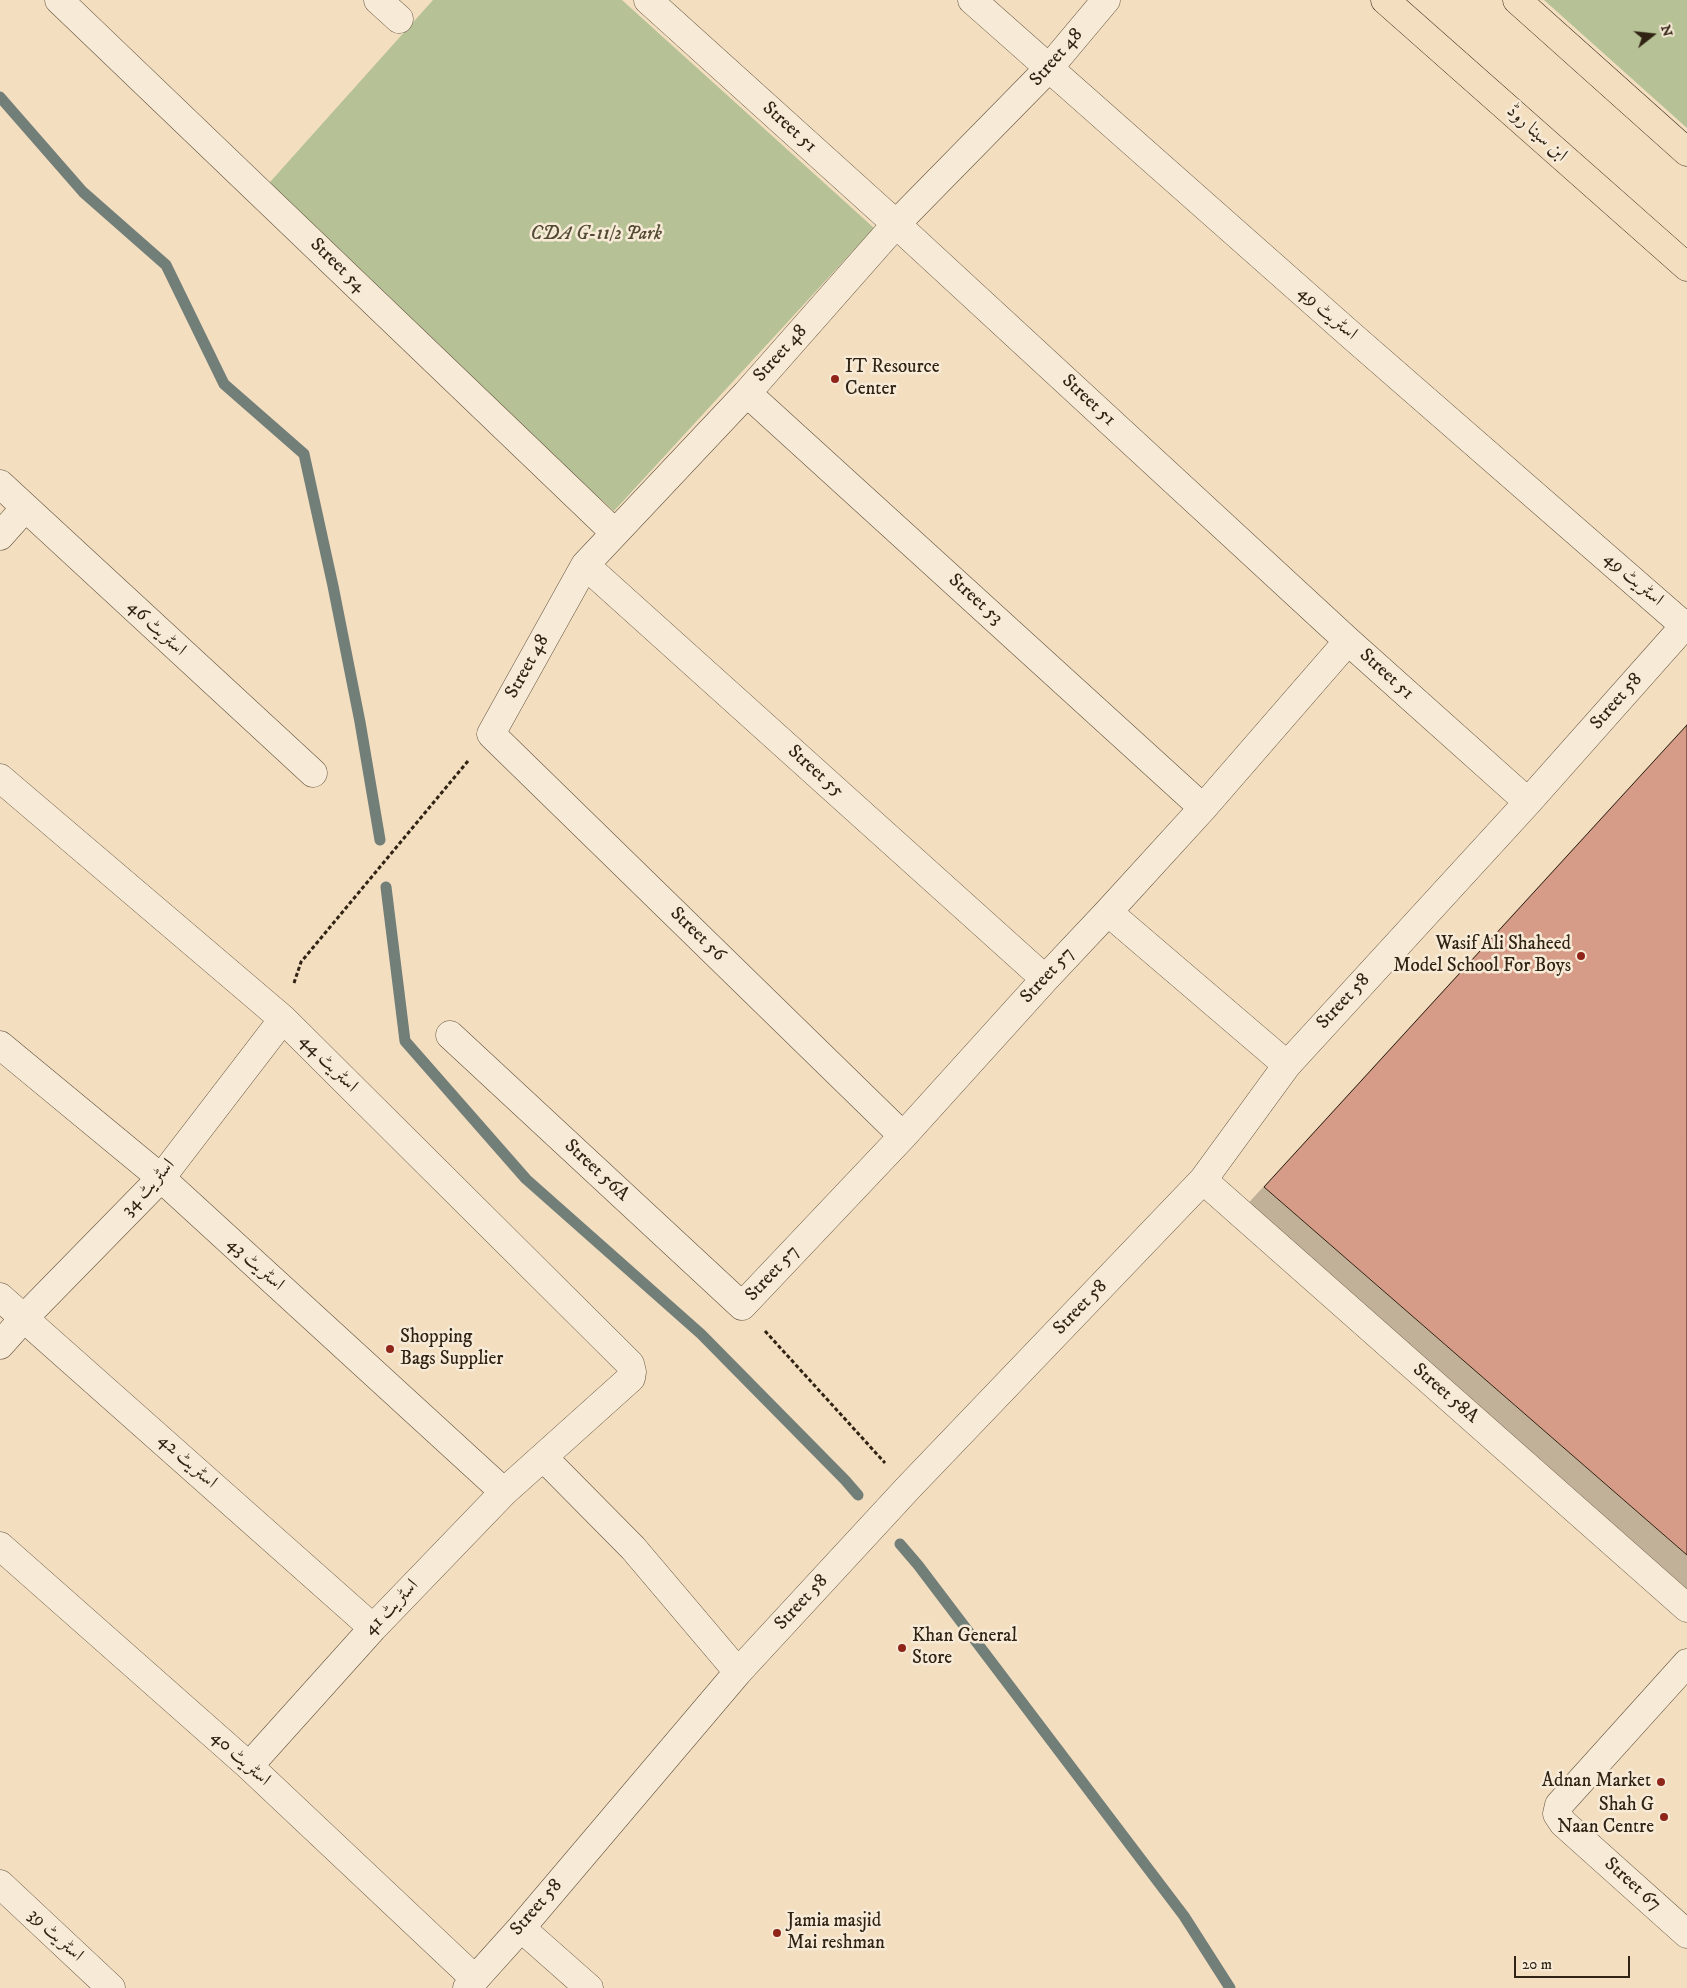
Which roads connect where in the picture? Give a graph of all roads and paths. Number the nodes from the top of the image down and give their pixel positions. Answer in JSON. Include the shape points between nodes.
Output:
{"nodes":[{"id":1,"x":59,"y":0,"type":"edge"},
{"id":2,"x":378,"y":0,"type":"edge"},
{"id":3,"x":648,"y":0,"type":"edge"},
{"id":4,"x":972,"y":0,"type":"edge"},
{"id":5,"x":1106,"y":0,"type":"edge"},
{"id":6,"x":1385,"y":0,"type":"edge"},
{"id":7,"x":1517,"y":0,"type":"edge"},
{"id":8,"x":400,"y":19,"type":"dead end"},
{"id":9,"x":1049,"y":68,"type":"junction"},
{"id":10,"x":1687,"y":152,"type":"edge"},
{"id":11,"x":896,"y":224,"type":"junction"},
{"id":12,"x":1687,"y":267,"type":"edge"},
{"id":13,"x":747,"y":393,"type":"junction"},
{"id":14,"x":0,"y":484,"type":"edge"},
{"id":15,"x":25,"y":508,"type":"junction"},
{"id":16,"x":614,"y":532,"type":"junction"},
{"id":17,"x":0,"y":536,"type":"edge"},
{"id":18,"x":585,"y":565,"type":"junction"},
{"id":19,"x":1686,"y":625,"type":"edge"},
{"id":20,"x":1348,"y":641,"type":"junction"},
{"id":21,"x":491,"y":734,"type":"junction"},
{"id":22,"x":313,"y":773,"type":"dead end"},
{"id":23,"x":0,"y":780,"type":"edge"},
{"id":24,"x":1528,"y":802,"type":"junction"},
{"id":25,"x":1203,"y":808,"type":"junction"},
{"id":26,"x":1108,"y":912,"type":"junction"},
{"id":27,"x":1045,"y":979,"type":"junction"},
{"id":28,"x":283,"y":1019,"type":"junction"},
{"id":29,"x":450,"y":1035,"type":"dead end"},
{"id":30,"x":0,"y":1045,"type":"edge"},
{"id":31,"x":1286,"y":1065,"type":"junction"},
{"id":32,"x":903,"y":1136,"type":"junction"},
{"id":33,"x":161,"y":1178,"type":"junction"},
{"id":34,"x":1203,"y":1180,"type":"junction"},
{"id":35,"x":0,"y":1297,"type":"edge"},
{"id":36,"x":742,"y":1306,"type":"junction"},
{"id":37,"x":24,"y":1318,"type":"junction"},
{"id":38,"x":0,"y":1345,"type":"edge"},
{"id":39,"x":632,"y":1372,"type":"joint"},
{"id":40,"x":543,"y":1457,"type":"junction"},
{"id":41,"x":908,"y":1488,"type":"junction"},
{"id":42,"x":504,"y":1492,"type":"junction"},
{"id":43,"x":0,"y":1546,"type":"edge"},
{"id":44,"x":1687,"y":1608,"type":"edge"},
{"id":45,"x":373,"y":1628,"type":"junction"},
{"id":46,"x":1687,"y":1663,"type":"edge"},
{"id":47,"x":738,"y":1672,"type":"junction"},
{"id":48,"x":248,"y":1766,"type":"junction"},
{"id":49,"x":0,"y":1884,"type":"edge"},
{"id":50,"x":521,"y":1928,"type":"junction"},
{"id":51,"x":1687,"y":1934,"type":"edge"},
{"id":52,"x":471,"y":1983,"type":"edge"},
{"id":53,"x":111,"y":1988,"type":"edge"},
{"id":54,"x":589,"y":1988,"type":"edge"}],
"edges":[{"from":1,"to":16,"type":"street","name":"Street 54"},
{"from":2,"to":8,"type":"street"},
{"from":3,"to":11,"type":"street","name":"Street 51"},
{"from":4,"to":9,"type":"street","name":"اسٹریٹ 49"},
{"from":5,"to":9,"type":"street","name":"Street 48"},
{"from":6,"to":12,"type":"main road","name":"ابن سینا روڈ"},
{"from":7,"to":10,"type":"main road"},
{"from":9,"to":11,"type":"street","name":"Street 48"},
{"from":9,"to":19,"type":"street","name":"اسٹریٹ 49"},
{"from":11,"to":13,"type":"street","name":"Street 48"},
{"from":11,"to":20,"type":"street","name":"Street 51"},
{"from":13,"to":16,"type":"street","name":"Street 48"},
{"from":13,"to":25,"type":"street","name":"Street 53"},
{"from":14,"to":15,"type":"street","name":"اسٹریٹ 46"},
{"from":15,"to":17,"type":"street"},
{"from":15,"to":22,"type":"street","name":"اسٹریٹ 46"},
{"from":16,"to":18,"type":"street","name":"Street 48"},
{"from":18,"to":21,"type":"street","name":"Street 48"},
{"from":18,"to":27,"type":"street","name":"Street 55"},
{"from":19,"to":24,"type":"street","name":"Street 58"},
{"from":20,"to":24,"type":"street","name":"Street 51"},
{"from":20,"to":25,"type":"street","name":"Street 57"},
{"from":21,"to":28,"type":"path","via":[[301,962]]},
{"from":21,"to":32,"type":"street","name":"Street 56"},
{"from":23,"to":28,"type":"street","name":"اسٹریٹ 44"},
{"from":24,"to":31,"type":"street","name":"Street 58"},
{"from":25,"to":26,"type":"street","name":"Street 57"},
{"from":26,"to":27,"type":"street","name":"Street 57"},
{"from":26,"to":31,"type":"street"},
{"from":27,"to":32,"type":"street","name":"Street 57"},
{"from":28,"to":33,"type":"street","name":"اسٹریٹ 34"},
{"from":28,"to":39,"type":"street","name":"اسٹریٹ 44","via":[[630,1364]]},
{"from":29,"to":36,"type":"street","name":"Street 56A"},
{"from":30,"to":33,"type":"street","name":"اسٹریٹ 43"},
{"from":31,"to":34,"type":"street","name":"Street 58"},
{"from":32,"to":36,"type":"street","name":"Street 57"},
{"from":33,"to":37,"type":"street","name":"اسٹریٹ 34"},
{"from":33,"to":42,"type":"street","name":"اسٹریٹ 43"},
{"from":34,"to":41,"type":"street","name":"Street 58"},
{"from":34,"to":44,"type":"street","name":"Street 58A"},
{"from":35,"to":37,"type":"street","name":"اسٹریٹ 42"},
{"from":36,"to":41,"type":"path"},
{"from":37,"to":38,"type":"street","name":"اسٹریٹ 34"},
{"from":37,"to":45,"type":"street","name":"اسٹریٹ 42"},
{"from":39,"to":40,"type":"street","name":"اسٹریٹ 41","via":[[631,1378]]},
{"from":40,"to":42,"type":"street","name":"اسٹریٹ 41"},
{"from":40,"to":47,"type":"street","via":[[633,1548]]},
{"from":41,"to":47,"type":"street","name":"Street 58"},
{"from":42,"to":45,"type":"street","name":"اسٹریٹ 41"},
{"from":43,"to":48,"type":"street","name":"اسٹریٹ 40"},
{"from":45,"to":48,"type":"street","name":"اسٹریٹ 41"},
{"from":46,"to":51,"type":"street","name":"Street 67","via":[[1559,1805],[1557,1814]]},
{"from":47,"to":50,"type":"street","name":"Street 58"},
{"from":48,"to":52,"type":"street","name":"اسٹریٹ 40"},
{"from":49,"to":53,"type":"street","name":"اسٹریٹ 39"},
{"from":50,"to":52,"type":"street","name":"Street 58"},
{"from":50,"to":54,"type":"street"}]}
